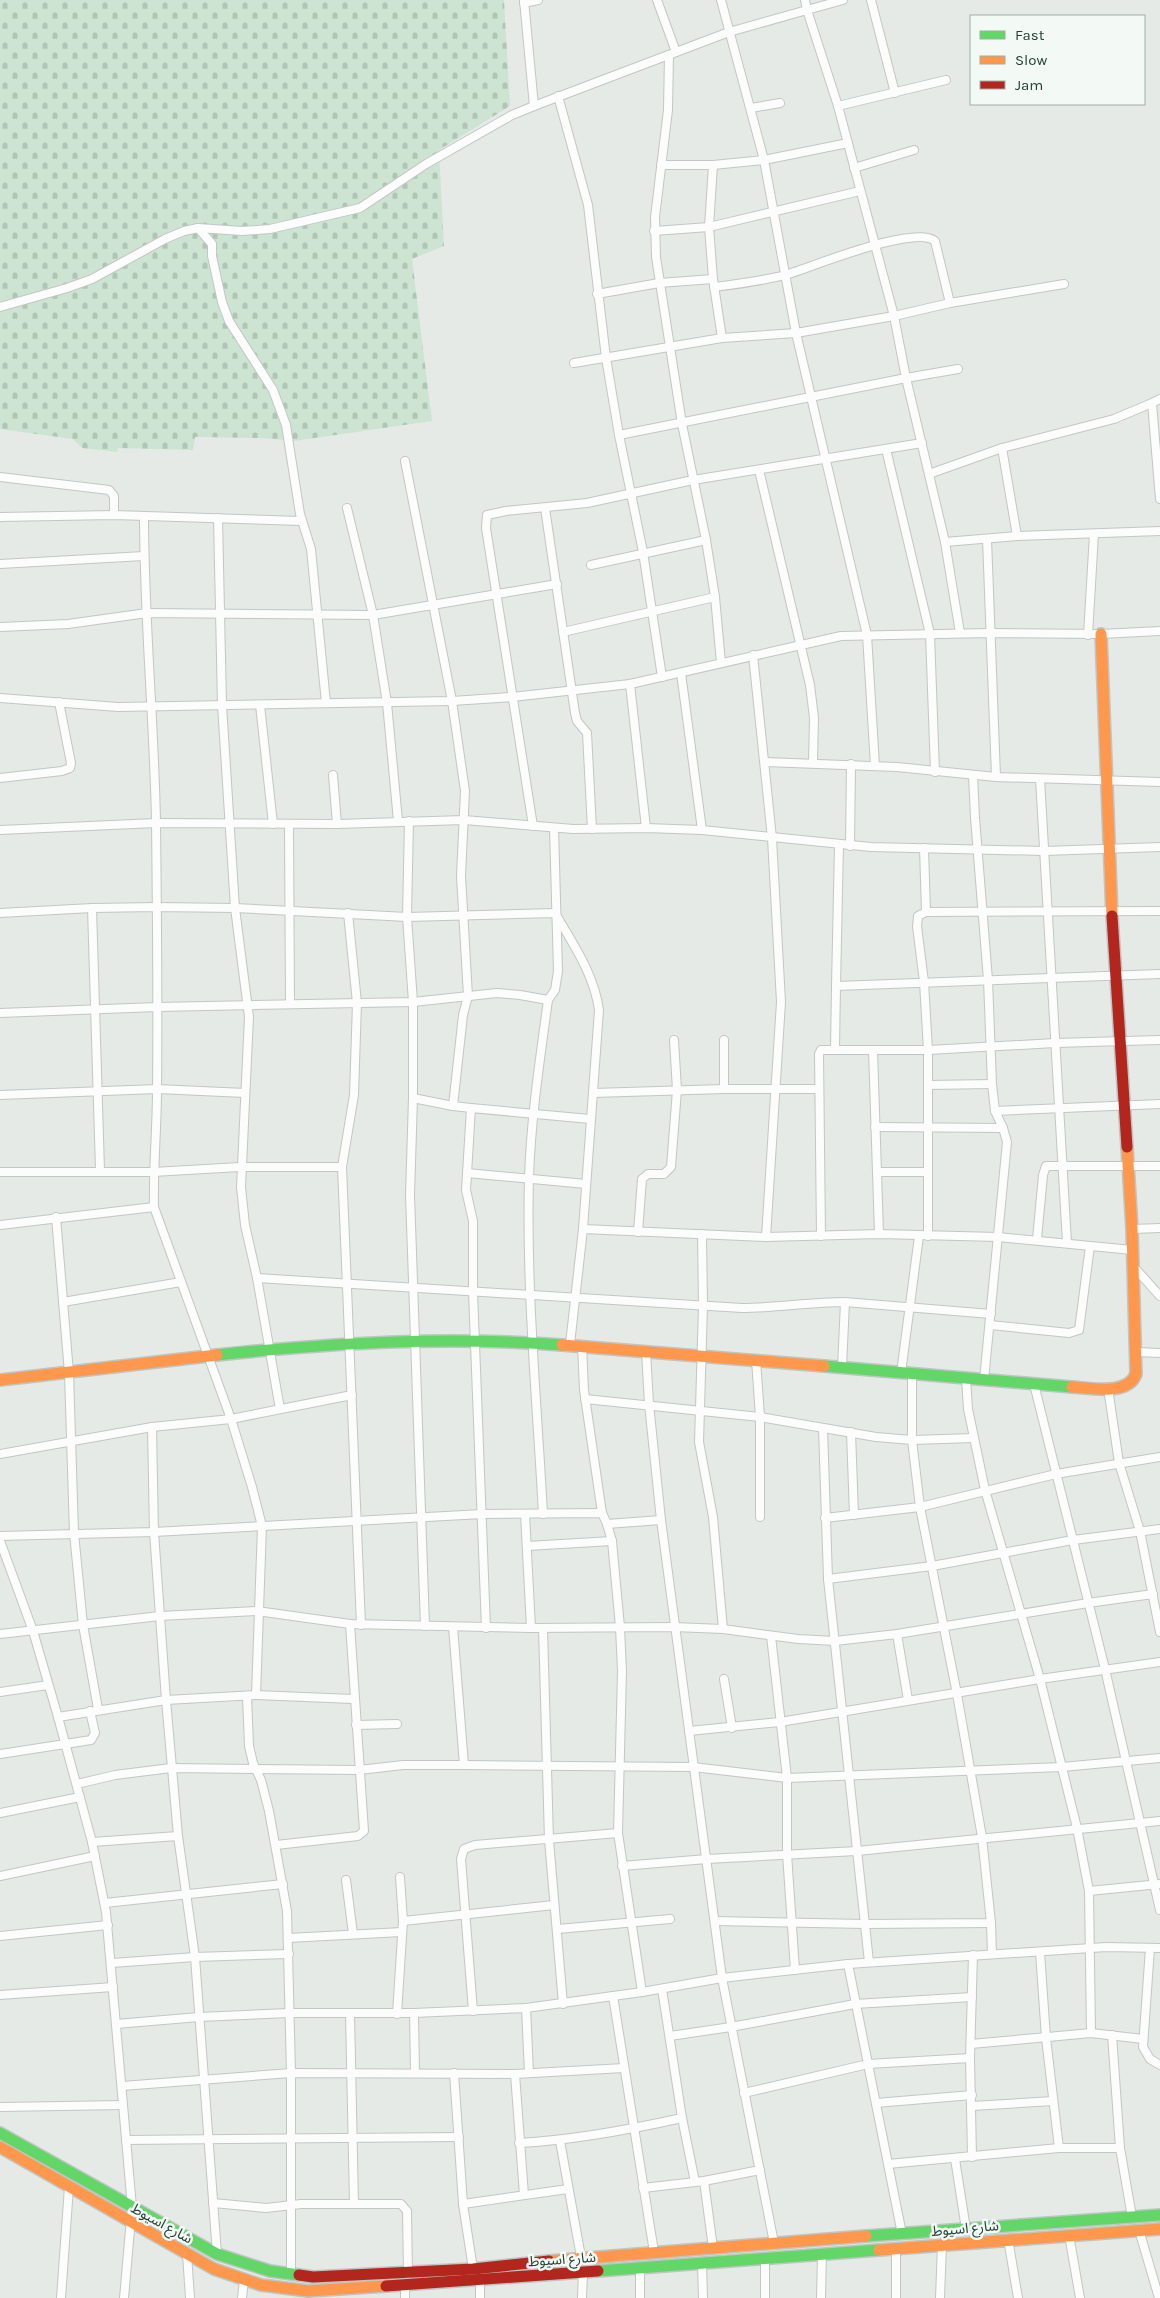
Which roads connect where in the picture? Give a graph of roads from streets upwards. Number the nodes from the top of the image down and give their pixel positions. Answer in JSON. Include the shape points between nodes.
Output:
{"nodes":[{"id":1,"x":538,"y":0,"type":"edge"},
{"id":2,"x":657,"y":0,"type":"edge"},
{"id":3,"x":721,"y":0,"type":"edge"},
{"id":4,"x":805,"y":0,"type":"edge"},
{"id":5,"x":843,"y":0,"type":"edge"},
{"id":6,"x":871,"y":0,"type":"edge"},
{"id":7,"x":524,"y":1,"type":"edge"},
{"id":8,"x":807,"y":10,"type":"junction"},
{"id":9,"x":729,"y":32,"type":"junction"},
{"id":10,"x":672,"y":54,"type":"junction"},
{"id":11,"x":946,"y":80,"type":"dead end"},
{"id":12,"x":895,"y":92,"type":"junction"},
{"id":13,"x":558,"y":96,"type":"junction"},
{"id":14,"x":780,"y":103,"type":"dead end"},
{"id":15,"x":534,"y":106,"type":"junction"},
{"id":16,"x":838,"y":106,"type":"junction"},
{"id":17,"x":750,"y":108,"type":"junction"},
{"id":18,"x":848,"y":143,"type":"junction"},
{"id":19,"x":914,"y":150,"type":"dead end"},
{"id":20,"x":764,"y":160,"type":"junction"},
{"id":21,"x":713,"y":165,"type":"junction"},
{"id":22,"x":661,"y":166,"type":"junction"},
{"id":23,"x":854,"y":168,"type":"junction"},
{"id":24,"x":860,"y":191,"type":"junction"},
{"id":25,"x":775,"y":213,"type":"junction"},
{"id":26,"x":709,"y":227,"type":"junction"},
{"id":27,"x":198,"y":228,"type":"junction"},
{"id":28,"x":654,"y":231,"type":"junction"},
{"id":29,"x":875,"y":245,"type":"junction"},
{"id":30,"x":785,"y":275,"type":"junction"},
{"id":31,"x":658,"y":283,"type":"junction"},
{"id":32,"x":714,"y":283,"type":"junction"},
{"id":33,"x":1064,"y":284,"type":"dead end"},
{"id":34,"x":597,"y":294,"type":"junction"},
{"id":35,"x":950,"y":302,"type":"junction"},
{"id":36,"x":0,"y":307,"type":"edge"},
{"id":37,"x":894,"y":316,"type":"junction"},
{"id":38,"x":796,"y":333,"type":"junction"},
{"id":39,"x":722,"y":338,"type":"junction"},
{"id":40,"x":669,"y":346,"type":"junction"},
{"id":41,"x":606,"y":358,"type":"junction"},
{"id":42,"x":574,"y":363,"type":"dead end"},
{"id":43,"x":958,"y":369,"type":"dead end"},
{"id":44,"x":906,"y":378,"type":"junction"},
{"id":45,"x":812,"y":397,"type":"junction"},
{"id":46,"x":1160,"y":399,"type":"edge"},
{"id":47,"x":1152,"y":403,"type":"junction"},
{"id":48,"x":682,"y":424,"type":"junction"},
{"id":49,"x":619,"y":435,"type":"junction"},
{"id":50,"x":922,"y":443,"type":"junction"},
{"id":51,"x":1002,"y":448,"type":"junction"},
{"id":52,"x":886,"y":449,"type":"junction"},
{"id":53,"x":828,"y":459,"type":"junction"},
{"id":54,"x":405,"y":461,"type":"dead end"},
{"id":55,"x":758,"y":470,"type":"junction"},
{"id":56,"x":929,"y":474,"type":"junction"},
{"id":57,"x":0,"y":477,"type":"edge"},
{"id":58,"x":693,"y":480,"type":"junction"},
{"id":59,"x":630,"y":494,"type":"junction"},
{"id":60,"x":1160,"y":499,"type":"edge"},
{"id":61,"x":347,"y":508,"type":"dead end"},
{"id":62,"x":545,"y":508,"type":"junction"},
{"id":63,"x":114,"y":515,"type":"junction"},
{"id":64,"x":144,"y":516,"type":"junction"},
{"id":65,"x":0,"y":517,"type":"edge"},
{"id":66,"x":218,"y":518,"type":"junction"},
{"id":67,"x":302,"y":521,"type":"junction"},
{"id":68,"x":1160,"y":531,"type":"edge"},
{"id":69,"x":1094,"y":534,"type":"junction"},
{"id":70,"x":1017,"y":536,"type":"junction"},
{"id":71,"x":987,"y":539,"type":"junction"},
{"id":72,"x":706,"y":540,"type":"junction"},
{"id":73,"x":945,"y":542,"type":"junction"},
{"id":74,"x":643,"y":552,"type":"junction"},
{"id":75,"x":144,"y":556,"type":"junction"},
{"id":76,"x":0,"y":564,"type":"edge"},
{"id":77,"x":591,"y":565,"type":"dead end"},
{"id":78,"x":557,"y":584,"type":"junction"},
{"id":79,"x":498,"y":593,"type":"junction"},
{"id":80,"x":715,"y":597,"type":"junction"},
{"id":81,"x":434,"y":606,"type":"junction"},
{"id":82,"x":653,"y":611,"type":"junction"},
{"id":83,"x":147,"y":613,"type":"junction"},
{"id":84,"x":219,"y":613,"type":"junction"},
{"id":85,"x":373,"y":615,"type":"junction"},
{"id":86,"x":318,"y":616,"type":"junction"},
{"id":87,"x":0,"y":627,"type":"edge"},
{"id":88,"x":1160,"y":631,"type":"edge"},
{"id":89,"x":563,"y":632,"type":"junction"},
{"id":90,"x":960,"y":633,"type":"junction"},
{"id":91,"x":990,"y":633,"type":"junction"},
{"id":92,"x":930,"y":634,"type":"junction"},
{"id":93,"x":1088,"y":634,"type":"junction"},
{"id":94,"x":1100,"y":634,"type":"junction"},
{"id":95,"x":867,"y":635,"type":"junction"},
{"id":96,"x":802,"y":644,"type":"junction"},
{"id":97,"x":753,"y":655,"type":"junction"},
{"id":98,"x":720,"y":664,"type":"junction"},
{"id":99,"x":681,"y":673,"type":"junction"},
{"id":100,"x":662,"y":677,"type":"junction"},
{"id":101,"x":630,"y":684,"type":"junction"},
{"id":102,"x":571,"y":691,"type":"junction"},
{"id":103,"x":512,"y":697,"type":"junction"},
{"id":104,"x":0,"y":698,"type":"edge"},
{"id":105,"x":452,"y":701,"type":"junction"},
{"id":106,"x":59,"y":702,"type":"junction"},
{"id":107,"x":386,"y":703,"type":"junction"},
{"id":108,"x":326,"y":704,"type":"junction"},
{"id":109,"x":222,"y":705,"type":"junction"},
{"id":110,"x":260,"y":705,"type":"junction"},
{"id":111,"x":153,"y":707,"type":"junction"},
{"id":112,"x":765,"y":762,"type":"junction"},
{"id":113,"x":813,"y":762,"type":"junction"},
{"id":114,"x":851,"y":764,"type":"junction"},
{"id":115,"x":875,"y":766,"type":"junction"},
{"id":116,"x":935,"y":772,"type":"junction"},
{"id":117,"x":333,"y":775,"type":"dead end"},
{"id":118,"x":973,"y":775,"type":"junction"},
{"id":119,"x":996,"y":777,"type":"junction"},
{"id":120,"x":0,"y":778,"type":"edge"},
{"id":121,"x":1040,"y":779,"type":"junction"},
{"id":122,"x":1106,"y":781,"type":"junction"},
{"id":123,"x":1160,"y":782,"type":"edge"},
{"id":124,"x":464,"y":820,"type":"junction"},
{"id":125,"x":398,"y":821,"type":"junction"},
{"id":126,"x":408,"y":821,"type":"junction"},
{"id":127,"x":156,"y":822,"type":"junction"},
{"id":128,"x":231,"y":824,"type":"junction"},
{"id":129,"x":274,"y":824,"type":"junction"},
{"id":130,"x":289,"y":824,"type":"junction"},
{"id":131,"x":337,"y":824,"type":"junction"},
{"id":132,"x":533,"y":826,"type":"junction"},
{"id":133,"x":554,"y":828,"type":"junction"},
{"id":134,"x":646,"y":828,"type":"junction"},
{"id":135,"x":592,"y":829,"type":"junction"},
{"id":136,"x":0,"y":830,"type":"edge"},
{"id":137,"x":702,"y":830,"type":"junction"},
{"id":138,"x":772,"y":838,"type":"junction"},
{"id":139,"x":839,"y":844,"type":"junction"},
{"id":140,"x":850,"y":846,"type":"junction"},
{"id":141,"x":1160,"y":847,"type":"edge"},
{"id":142,"x":924,"y":848,"type":"junction"},
{"id":143,"x":1108,"y":849,"type":"junction"},
{"id":144,"x":978,"y":850,"type":"junction"},
{"id":145,"x":1044,"y":850,"type":"junction"},
{"id":146,"x":156,"y":907,"type":"junction"},
{"id":147,"x":92,"y":908,"type":"junction"},
{"id":148,"x":235,"y":908,"type":"junction"},
{"id":149,"x":289,"y":910,"type":"junction"},
{"id":150,"x":1160,"y":911,"type":"edge"},
{"id":151,"x":926,"y":912,"type":"junction"},
{"id":152,"x":0,"y":913,"type":"edge"},
{"id":153,"x":348,"y":913,"type":"junction"},
{"id":154,"x":555,"y":913,"type":"junction"},
{"id":155,"x":983,"y":913,"type":"junction"},
{"id":156,"x":1047,"y":913,"type":"junction"},
{"id":157,"x":1112,"y":913,"type":"junction"},
{"id":158,"x":407,"y":917,"type":"junction"},
{"id":159,"x":462,"y":917,"type":"junction"},
{"id":160,"x":1160,"y":974,"type":"edge"},
{"id":161,"x":1115,"y":975,"type":"junction"},
{"id":162,"x":1051,"y":977,"type":"junction"},
{"id":163,"x":988,"y":980,"type":"junction"},
{"id":164,"x":924,"y":982,"type":"junction"},
{"id":165,"x":836,"y":986,"type":"junction"},
{"id":166,"x":468,"y":996,"type":"junction"},
{"id":167,"x":548,"y":1000,"type":"junction"},
{"id":168,"x":413,"y":1002,"type":"junction"},
{"id":169,"x":357,"y":1003,"type":"junction"},
{"id":170,"x":290,"y":1004,"type":"junction"},
{"id":171,"x":248,"y":1005,"type":"junction"},
{"id":172,"x":157,"y":1007,"type":"junction"},
{"id":173,"x":95,"y":1010,"type":"junction"},
{"id":174,"x":0,"y":1013,"type":"edge"},
{"id":175,"x":674,"y":1040,"type":"dead end"},
{"id":176,"x":724,"y":1040,"type":"dead end"},
{"id":177,"x":1119,"y":1040,"type":"junction"},
{"id":178,"x":1160,"y":1040,"type":"edge"},
{"id":179,"x":1055,"y":1043,"type":"junction"},
{"id":180,"x":991,"y":1047,"type":"junction"},
{"id":181,"x":835,"y":1049,"type":"junction"},
{"id":182,"x":874,"y":1050,"type":"junction"},
{"id":183,"x":928,"y":1050,"type":"junction"},
{"id":184,"x":992,"y":1084,"type":"junction"},
{"id":185,"x":928,"y":1085,"type":"junction"},
{"id":186,"x":157,"y":1089,"type":"junction"},
{"id":187,"x":724,"y":1089,"type":"junction"},
{"id":188,"x":776,"y":1089,"type":"junction"},
{"id":189,"x":818,"y":1089,"type":"junction"},
{"id":190,"x":676,"y":1090,"type":"junction"},
{"id":191,"x":98,"y":1092,"type":"junction"},
{"id":192,"x":245,"y":1093,"type":"junction"},
{"id":193,"x":593,"y":1093,"type":"junction"},
{"id":194,"x":0,"y":1095,"type":"edge"},
{"id":195,"x":413,"y":1098,"type":"junction"},
{"id":196,"x":1160,"y":1104,"type":"edge"},
{"id":197,"x":453,"y":1106,"type":"junction"},
{"id":198,"x":1123,"y":1106,"type":"junction"},
{"id":199,"x":471,"y":1108,"type":"junction"},
{"id":200,"x":1059,"y":1108,"type":"junction"},
{"id":201,"x":995,"y":1111,"type":"junction"},
{"id":202,"x":532,"y":1115,"type":"junction"},
{"id":203,"x":590,"y":1119,"type":"junction"},
{"id":204,"x":875,"y":1127,"type":"junction"},
{"id":205,"x":927,"y":1128,"type":"junction"},
{"id":206,"x":1004,"y":1128,"type":"junction"},
{"id":207,"x":342,"y":1166,"type":"junction"},
{"id":208,"x":1127,"y":1166,"type":"junction"},
{"id":209,"x":1160,"y":1166,"type":"edge"},
{"id":210,"x":240,"y":1167,"type":"junction"},
{"id":211,"x":1063,"y":1167,"type":"junction"},
{"id":212,"x":100,"y":1170,"type":"junction"},
{"id":213,"x":0,"y":1172,"type":"edge"},
{"id":214,"x":153,"y":1172,"type":"junction"},
{"id":215,"x":878,"y":1172,"type":"junction"},
{"id":216,"x":928,"y":1172,"type":"junction"},
{"id":217,"x":467,"y":1174,"type":"junction"},
{"id":218,"x":529,"y":1178,"type":"junction"},
{"id":219,"x":586,"y":1184,"type":"junction"},
{"id":220,"x":154,"y":1207,"type":"junction"},
{"id":221,"x":56,"y":1217,"type":"junction"},
{"id":222,"x":0,"y":1225,"type":"edge"},
{"id":223,"x":1160,"y":1228,"type":"edge"},
{"id":224,"x":583,"y":1229,"type":"junction"},
{"id":225,"x":1132,"y":1229,"type":"junction"},
{"id":226,"x":638,"y":1232,"type":"junction"},
{"id":227,"x":702,"y":1234,"type":"junction"},
{"id":228,"x":879,"y":1234,"type":"junction"},
{"id":229,"x":821,"y":1236,"type":"junction"},
{"id":230,"x":919,"y":1236,"type":"junction"},
{"id":231,"x":928,"y":1236,"type":"junction"},
{"id":232,"x":766,"y":1237,"type":"junction"},
{"id":233,"x":998,"y":1237,"type":"junction"},
{"id":234,"x":1037,"y":1239,"type":"junction"},
{"id":235,"x":1067,"y":1243,"type":"junction"},
{"id":236,"x":1090,"y":1246,"type":"junction"},
{"id":237,"x":1132,"y":1250,"type":"junction"},
{"id":238,"x":1133,"y":1266,"type":"junction"},
{"id":239,"x":257,"y":1278,"type":"junction"},
{"id":240,"x":181,"y":1282,"type":"junction"},
{"id":241,"x":347,"y":1283,"type":"junction"},
{"id":242,"x":414,"y":1288,"type":"junction"},
{"id":243,"x":473,"y":1292,"type":"junction"},
{"id":244,"x":531,"y":1295,"type":"junction"},
{"id":245,"x":1160,"y":1296,"type":"edge"},
{"id":246,"x":575,"y":1298,"type":"junction"},
{"id":247,"x":63,"y":1302,"type":"junction"},
{"id":248,"x":845,"y":1302,"type":"junction"},
{"id":249,"x":703,"y":1306,"type":"junction"},
{"id":250,"x":910,"y":1307,"type":"junction"},
{"id":251,"x":991,"y":1314,"type":"junction"},
{"id":252,"x":990,"y":1325,"type":"junction"},
{"id":253,"x":415,"y":1340,"type":"junction"},
{"id":254,"x":475,"y":1340,"type":"junction"},
{"id":255,"x":534,"y":1343,"type":"junction"},
{"id":256,"x":350,"y":1344,"type":"junction"},
{"id":257,"x":570,"y":1344,"type":"junction"},
{"id":258,"x":582,"y":1345,"type":"junction"},
{"id":259,"x":270,"y":1348,"type":"junction"},
{"id":260,"x":646,"y":1351,"type":"junction"},
{"id":261,"x":1136,"y":1352,"type":"junction"},
{"id":262,"x":1160,"y":1353,"type":"edge"},
{"id":263,"x":701,"y":1355,"type":"junction"},
{"id":264,"x":209,"y":1357,"type":"junction"},
{"id":265,"x":756,"y":1360,"type":"junction"},
{"id":266,"x":842,"y":1367,"type":"junction"},
{"id":267,"x":69,"y":1373,"type":"junction"},
{"id":268,"x":906,"y":1374,"type":"junction"},
{"id":269,"x":966,"y":1379,"type":"junction"},
{"id":270,"x":0,"y":1380,"type":"edge"},
{"id":271,"x":984,"y":1380,"type":"junction"},
{"id":272,"x":1034,"y":1384,"type":"junction"},
{"id":273,"x":1108,"y":1388,"type":"junction"},
{"id":274,"x":352,"y":1395,"type":"junction"},
{"id":275,"x":585,"y":1399,"type":"junction"},
{"id":276,"x":649,"y":1404,"type":"junction"},
{"id":277,"x":280,"y":1410,"type":"junction"},
{"id":278,"x":699,"y":1412,"type":"junction"},
{"id":279,"x":760,"y":1417,"type":"junction"},
{"id":280,"x":231,"y":1419,"type":"junction"},
{"id":281,"x":152,"y":1427,"type":"junction"},
{"id":282,"x":823,"y":1428,"type":"junction"},
{"id":283,"x":851,"y":1432,"type":"junction"},
{"id":284,"x":974,"y":1438,"type":"junction"},
{"id":285,"x":912,"y":1440,"type":"junction"},
{"id":286,"x":72,"y":1442,"type":"junction"},
{"id":287,"x":0,"y":1454,"type":"edge"},
{"id":288,"x":1160,"y":1457,"type":"edge"},
{"id":289,"x":1120,"y":1463,"type":"junction"},
{"id":290,"x":1056,"y":1474,"type":"junction"},
{"id":291,"x":986,"y":1490,"type":"junction"},
{"id":292,"x":920,"y":1507,"type":"junction"},
{"id":293,"x":602,"y":1513,"type":"junction"},
{"id":294,"x":482,"y":1514,"type":"junction"},
{"id":295,"x":525,"y":1514,"type":"junction"},
{"id":296,"x":543,"y":1514,"type":"junction"},
{"id":297,"x":854,"y":1515,"type":"junction"},
{"id":298,"x":760,"y":1517,"type":"dead end"},
{"id":299,"x":420,"y":1518,"type":"junction"},
{"id":300,"x":825,"y":1518,"type":"junction"},
{"id":301,"x":358,"y":1520,"type":"junction"},
{"id":302,"x":661,"y":1520,"type":"junction"},
{"id":303,"x":607,"y":1524,"type":"junction"},
{"id":304,"x":262,"y":1526,"type":"junction"},
{"id":305,"x":1160,"y":1529,"type":"edge"},
{"id":306,"x":1140,"y":1531,"type":"junction"},
{"id":307,"x":154,"y":1532,"type":"junction"},
{"id":308,"x":74,"y":1533,"type":"junction"},
{"id":309,"x":0,"y":1536,"type":"edge"},
{"id":310,"x":1073,"y":1540,"type":"junction"},
{"id":311,"x":0,"y":1541,"type":"edge"},
{"id":312,"x":612,"y":1541,"type":"junction"},
{"id":313,"x":527,"y":1546,"type":"junction"},
{"id":314,"x":1003,"y":1553,"type":"junction"},
{"id":315,"x":932,"y":1566,"type":"junction"},
{"id":316,"x":828,"y":1580,"type":"junction"},
{"id":317,"x":1153,"y":1594,"type":"junction"},
{"id":318,"x":1088,"y":1602,"type":"junction"},
{"id":319,"x":257,"y":1611,"type":"junction"},
{"id":320,"x":1022,"y":1614,"type":"junction"},
{"id":321,"x":160,"y":1616,"type":"junction"},
{"id":322,"x":350,"y":1624,"type":"junction"},
{"id":323,"x":83,"y":1625,"type":"junction"},
{"id":324,"x":361,"y":1625,"type":"junction"},
{"id":325,"x":425,"y":1626,"type":"junction"},
{"id":326,"x":620,"y":1626,"type":"junction"},
{"id":327,"x":943,"y":1626,"type":"junction"},
{"id":328,"x":453,"y":1627,"type":"junction"},
{"id":329,"x":674,"y":1627,"type":"junction"},
{"id":330,"x":486,"y":1628,"type":"junction"},
{"id":331,"x":531,"y":1628,"type":"junction"},
{"id":332,"x":543,"y":1628,"type":"junction"},
{"id":333,"x":723,"y":1629,"type":"junction"},
{"id":334,"x":33,"y":1631,"type":"junction"},
{"id":335,"x":1160,"y":1632,"type":"edge"},
{"id":336,"x":0,"y":1634,"type":"edge"},
{"id":337,"x":897,"y":1634,"type":"junction"},
{"id":338,"x":771,"y":1636,"type":"junction"},
{"id":339,"x":835,"y":1641,"type":"junction"},
{"id":340,"x":1160,"y":1662,"type":"edge"},
{"id":341,"x":1105,"y":1669,"type":"junction"},
{"id":342,"x":724,"y":1679,"type":"dead end"},
{"id":343,"x":1040,"y":1679,"type":"junction"},
{"id":344,"x":48,"y":1685,"type":"junction"},
{"id":345,"x":0,"y":1692,"type":"edge"},
{"id":346,"x":957,"y":1694,"type":"junction"},
{"id":347,"x":256,"y":1695,"type":"junction"},
{"id":348,"x":247,"y":1696,"type":"junction"},
{"id":349,"x":354,"y":1698,"type":"junction"},
{"id":350,"x":166,"y":1700,"type":"junction"},
{"id":351,"x":908,"y":1700,"type":"junction"},
{"id":352,"x":94,"y":1710,"type":"junction"},
{"id":353,"x":843,"y":1711,"type":"junction"},
{"id":354,"x":58,"y":1717,"type":"junction"},
{"id":355,"x":780,"y":1722,"type":"junction"},
{"id":356,"x":397,"y":1724,"type":"dead end"},
{"id":357,"x":356,"y":1725,"type":"junction"},
{"id":358,"x":732,"y":1728,"type":"junction"},
{"id":359,"x":689,"y":1731,"type":"junction"},
{"id":360,"x":65,"y":1744,"type":"junction"},
{"id":361,"x":0,"y":1754,"type":"edge"},
{"id":362,"x":1160,"y":1758,"type":"edge"},
{"id":363,"x":1126,"y":1761,"type":"junction"},
{"id":364,"x":464,"y":1765,"type":"junction"},
{"id":365,"x":548,"y":1766,"type":"junction"},
{"id":366,"x":620,"y":1766,"type":"junction"},
{"id":367,"x":693,"y":1767,"type":"junction"},
{"id":368,"x":1062,"y":1767,"type":"junction"},
{"id":369,"x":171,"y":1768,"type":"junction"},
{"id":370,"x":256,"y":1769,"type":"junction"},
{"id":371,"x":359,"y":1770,"type":"junction"},
{"id":372,"x":970,"y":1771,"type":"junction"},
{"id":373,"x":848,"y":1777,"type":"junction"},
{"id":374,"x":787,"y":1778,"type":"junction"},
{"id":375,"x":76,"y":1784,"type":"junction"},
{"id":376,"x":80,"y":1797,"type":"junction"},
{"id":377,"x":0,"y":1813,"type":"edge"},
{"id":378,"x":1160,"y":1821,"type":"edge"},
{"id":379,"x":1140,"y":1823,"type":"junction"},
{"id":380,"x":1077,"y":1828,"type":"junction"},
{"id":381,"x":618,"y":1833,"type":"junction"},
{"id":382,"x":178,"y":1836,"type":"junction"},
{"id":383,"x":982,"y":1837,"type":"junction"},
{"id":384,"x":550,"y":1840,"type":"junction"},
{"id":385,"x":92,"y":1842,"type":"junction"},
{"id":386,"x":276,"y":1845,"type":"junction"},
{"id":387,"x":857,"y":1851,"type":"junction"},
{"id":388,"x":787,"y":1854,"type":"junction"},
{"id":389,"x":95,"y":1856,"type":"junction"},
{"id":390,"x":707,"y":1859,"type":"junction"},
{"id":391,"x":622,"y":1866,"type":"junction"},
{"id":392,"x":0,"y":1876,"type":"edge"},
{"id":393,"x":400,"y":1878,"type":"dead end"},
{"id":394,"x":346,"y":1880,"type":"dead end"},
{"id":395,"x":283,"y":1884,"type":"junction"},
{"id":396,"x":1157,"y":1885,"type":"edge"},
{"id":397,"x":1088,"y":1891,"type":"junction"},
{"id":398,"x":188,"y":1894,"type":"junction"},
{"id":399,"x":105,"y":1903,"type":"junction"},
{"id":400,"x":554,"y":1905,"type":"junction"},
{"id":401,"x":1160,"y":1910,"type":"edge"},
{"id":402,"x":465,"y":1915,"type":"junction"},
{"id":403,"x":670,"y":1918,"type":"dead end"},
{"id":404,"x":403,"y":1921,"type":"junction"},
{"id":405,"x":716,"y":1921,"type":"junction"},
{"id":406,"x":631,"y":1923,"type":"junction"},
{"id":407,"x":792,"y":1923,"type":"junction"},
{"id":408,"x":991,"y":1923,"type":"junction"},
{"id":409,"x":865,"y":1924,"type":"junction"},
{"id":410,"x":108,"y":1925,"type":"junction"},
{"id":411,"x":558,"y":1929,"type":"junction"},
{"id":412,"x":402,"y":1932,"type":"junction"},
{"id":413,"x":353,"y":1934,"type":"junction"},
{"id":414,"x":0,"y":1936,"type":"edge"},
{"id":415,"x":288,"y":1938,"type":"junction"},
{"id":416,"x":1090,"y":1948,"type":"junction"},
{"id":417,"x":1150,"y":1948,"type":"junction"},
{"id":418,"x":1160,"y":1948,"type":"edge"},
{"id":419,"x":1040,"y":1952,"type":"junction"},
{"id":420,"x":289,"y":1954,"type":"junction"},
{"id":421,"x":973,"y":1954,"type":"junction"},
{"id":422,"x":992,"y":1954,"type":"junction"},
{"id":423,"x":195,"y":1957,"type":"junction"},
{"id":424,"x":869,"y":1962,"type":"junction"},
{"id":425,"x":112,"y":1963,"type":"junction"},
{"id":426,"x":848,"y":1964,"type":"junction"},
{"id":427,"x":795,"y":1970,"type":"junction"},
{"id":428,"x":722,"y":1978,"type":"junction"},
{"id":429,"x":114,"y":1986,"type":"junction"},
{"id":430,"x":662,"y":1989,"type":"junction"},
{"id":431,"x":642,"y":1992,"type":"junction"},
{"id":432,"x":0,"y":1995,"type":"edge"},
{"id":433,"x":612,"y":1996,"type":"junction"},
{"id":434,"x":972,"y":1998,"type":"junction"},
{"id":435,"x":563,"y":2004,"type":"junction"},
{"id":436,"x":855,"y":2004,"type":"junction"},
{"id":437,"x":526,"y":2008,"type":"junction"},
{"id":438,"x":473,"y":2011,"type":"junction"},
{"id":439,"x":289,"y":2013,"type":"junction"},
{"id":440,"x":350,"y":2014,"type":"junction"},
{"id":441,"x":397,"y":2014,"type":"junction"},
{"id":442,"x":414,"y":2014,"type":"junction"},
{"id":443,"x":199,"y":2017,"type":"junction"},
{"id":444,"x":116,"y":2024,"type":"junction"},
{"id":445,"x":731,"y":2027,"type":"junction"},
{"id":446,"x":1091,"y":2033,"type":"junction"},
{"id":447,"x":1112,"y":2035,"type":"junction"},
{"id":448,"x":670,"y":2036,"type":"junction"},
{"id":449,"x":1046,"y":2038,"type":"junction"},
{"id":450,"x":1143,"y":2039,"type":"junction"},
{"id":451,"x":971,"y":2044,"type":"junction"},
{"id":452,"x":970,"y":2058,"type":"junction"},
{"id":453,"x":868,"y":2064,"type":"junction"},
{"id":454,"x":1160,"y":2065,"type":"edge"},
{"id":455,"x":624,"y":2068,"type":"junction"},
{"id":456,"x":291,"y":2073,"type":"junction"},
{"id":457,"x":415,"y":2073,"type":"junction"},
{"id":458,"x":454,"y":2073,"type":"junction"},
{"id":459,"x":351,"y":2074,"type":"junction"},
{"id":460,"x":515,"y":2074,"type":"junction"},
{"id":461,"x":529,"y":2074,"type":"junction"},
{"id":462,"x":205,"y":2079,"type":"junction"},
{"id":463,"x":122,"y":2086,"type":"junction"},
{"id":464,"x":744,"y":2093,"type":"junction"},
{"id":465,"x":972,"y":2095,"type":"junction"},
{"id":466,"x":1053,"y":2101,"type":"junction"},
{"id":467,"x":876,"y":2103,"type":"junction"},
{"id":468,"x":123,"y":2105,"type":"junction"},
{"id":469,"x":972,"y":2106,"type":"junction"},
{"id":470,"x":0,"y":2107,"type":"edge"},
{"id":471,"x":682,"y":2118,"type":"junction"},
{"id":472,"x":633,"y":2129,"type":"junction"},
{"id":473,"x":0,"y":2133,"type":"edge"},
{"id":474,"x":458,"y":2137,"type":"junction"},
{"id":475,"x":209,"y":2138,"type":"junction"},
{"id":476,"x":290,"y":2138,"type":"junction"},
{"id":477,"x":352,"y":2139,"type":"junction"},
{"id":478,"x":126,"y":2140,"type":"junction"},
{"id":479,"x":560,"y":2141,"type":"junction"},
{"id":480,"x":519,"y":2143,"type":"junction"},
{"id":481,"x":0,"y":2147,"type":"edge"},
{"id":482,"x":1059,"y":2148,"type":"junction"},
{"id":483,"x":1120,"y":2148,"type":"junction"},
{"id":484,"x":972,"y":2157,"type":"junction"},
{"id":485,"x":955,"y":2159,"type":"junction"},
{"id":486,"x":888,"y":2164,"type":"junction"},
{"id":487,"x":760,"y":2170,"type":"junction"},
{"id":488,"x":704,"y":2180,"type":"junction"},
{"id":489,"x":695,"y":2182,"type":"junction"},
{"id":490,"x":69,"y":2187,"type":"junction"},
{"id":491,"x":643,"y":2188,"type":"junction"},
{"id":492,"x":568,"y":2189,"type":"junction"},
{"id":493,"x":524,"y":2195,"type":"junction"},
{"id":494,"x":213,"y":2203,"type":"junction"},
{"id":495,"x":354,"y":2204,"type":"junction"},
{"id":496,"x":464,"y":2204,"type":"junction"},
{"id":497,"x":291,"y":2205,"type":"junction"},
{"id":498,"x":132,"y":2207,"type":"junction"},
{"id":499,"x":1160,"y":2215,"type":"edge"},
{"id":500,"x":1132,"y":2217,"type":"junction"},
{"id":501,"x":129,"y":2222,"type":"junction"},
{"id":502,"x":966,"y":2229,"type":"junction"},
{"id":503,"x":1160,"y":2229,"type":"edge"},
{"id":504,"x":1139,"y":2230,"type":"junction"},
{"id":505,"x":902,"y":2234,"type":"junction"},
{"id":506,"x":1069,"y":2235,"type":"junction"},
{"id":507,"x":1008,"y":2239,"type":"junction"},
{"id":508,"x":774,"y":2243,"type":"junction"},
{"id":509,"x":942,"y":2245,"type":"junction"},
{"id":510,"x":713,"y":2248,"type":"junction"},
{"id":511,"x":896,"y":2248,"type":"junction"},
{"id":512,"x":654,"y":2252,"type":"junction"},
{"id":513,"x":187,"y":2254,"type":"junction"},
{"id":514,"x":217,"y":2254,"type":"junction"},
{"id":515,"x":822,"y":2254,"type":"junction"},
{"id":516,"x":581,"y":2257,"type":"junction"},
{"id":517,"x":765,"y":2259,"type":"junction"},
{"id":518,"x":702,"y":2263,"type":"junction"},
{"id":519,"x":640,"y":2268,"type":"junction"},
{"id":520,"x":472,"y":2269,"type":"junction"},
{"id":521,"x":583,"y":2272,"type":"junction"},
{"id":522,"x":408,"y":2274,"type":"junction"},
{"id":523,"x":291,"y":2275,"type":"junction"},
{"id":524,"x":244,"y":2280,"type":"junction"},
{"id":525,"x":480,"y":2280,"type":"junction"},
{"id":526,"x":405,"y":2292,"type":"edge"},
{"id":527,"x":308,"y":2294,"type":"edge"},
{"id":528,"x":61,"y":2298,"type":"edge"},
{"id":529,"x":124,"y":2298,"type":"edge"},
{"id":530,"x":190,"y":2298,"type":"edge"},
{"id":531,"x":242,"y":2298,"type":"edge"},
{"id":532,"x":480,"y":2298,"type":"edge"},
{"id":533,"x":582,"y":2298,"type":"edge"},
{"id":534,"x":640,"y":2298,"type":"edge"},
{"id":535,"x":703,"y":2298,"type":"edge"},
{"id":536,"x":765,"y":2298,"type":"edge"},
{"id":537,"x":821,"y":2298,"type":"edge"},
{"id":538,"x":896,"y":2298,"type":"edge"},
{"id":539,"x":940,"y":2298,"type":"edge"},
{"id":540,"x":1018,"y":2298,"type":"edge"},
{"id":541,"x":1080,"y":2298,"type":"edge"},
{"id":542,"x":1159,"y":2298,"type":"edge"}],
"edges":[{"from":1,"to":7,"type":"street"},
{"from":2,"to":10,"type":"street"},
{"from":3,"to":9,"type":"street"},
{"from":4,"to":8,"type":"street"},
{"from":5,"to":8,"type":"street"},
{"from":6,"to":12,"type":"street"},
{"from":7,"to":15,"type":"street"},
{"from":8,"to":9,"type":"street"},
{"from":8,"to":16,"type":"street"},
{"from":9,"to":10,"type":"street"},
{"from":9,"to":17,"type":"street"},
{"from":10,"to":13,"type":"street"},
{"from":10,"to":22,"type":"street"},
{"from":11,"to":12,"type":"street"},
{"from":12,"to":16,"type":"street"},
{"from":13,"to":15,"type":"street"},
{"from":13,"to":34,"type":"street","via":[[588,205]]},
{"from":14,"to":17,"type":"street"},
{"from":15,"to":27,"type":"street","via":[[426,164],[360,208],[270,229]]},
{"from":16,"to":18,"type":"street"},
{"from":17,"to":20,"type":"street"},
{"from":18,"to":20,"type":"street"},
{"from":18,"to":23,"type":"street"},
{"from":19,"to":23,"type":"street"},
{"from":20,"to":21,"type":"street"},
{"from":20,"to":25,"type":"street"},
{"from":21,"to":22,"type":"street"},
{"from":21,"to":26,"type":"street"},
{"from":22,"to":28,"type":"street"},
{"from":23,"to":24,"type":"street"},
{"from":24,"to":25,"type":"street"},
{"from":24,"to":29,"type":"street"},
{"from":25,"to":26,"type":"street"},
{"from":25,"to":30,"type":"street"},
{"from":26,"to":28,"type":"street"},
{"from":26,"to":32,"type":"street"},
{"from":27,"to":36,"type":"street","via":[[165,239],[92,279]]},
{"from":27,"to":67,"type":"street","via":[[212,244],[222,302],[229,321],[282,408]]},
{"from":28,"to":31,"type":"street"},
{"from":29,"to":30,"type":"street"},
{"from":29,"to":35,"type":"street","via":[[918,236],[932,238]]},
{"from":29,"to":37,"type":"street"},
{"from":30,"to":32,"type":"street"},
{"from":30,"to":38,"type":"street"},
{"from":31,"to":32,"type":"street"},
{"from":31,"to":34,"type":"street"},
{"from":31,"to":40,"type":"street"},
{"from":32,"to":39,"type":"street"},
{"from":33,"to":35,"type":"street"},
{"from":34,"to":41,"type":"street"},
{"from":35,"to":37,"type":"street"},
{"from":37,"to":38,"type":"street"},
{"from":37,"to":44,"type":"street"},
{"from":38,"to":39,"type":"street"},
{"from":38,"to":45,"type":"street"},
{"from":39,"to":40,"type":"street"},
{"from":40,"to":41,"type":"street"},
{"from":40,"to":48,"type":"street"},
{"from":41,"to":42,"type":"street"},
{"from":41,"to":49,"type":"street"},
{"from":43,"to":44,"type":"street"},
{"from":44,"to":45,"type":"street"},
{"from":44,"to":50,"type":"street"},
{"from":45,"to":48,"type":"street"},
{"from":45,"to":53,"type":"street"},
{"from":46,"to":47,"type":"street"},
{"from":47,"to":51,"type":"street","via":[[1114,419]]},
{"from":47,"to":60,"type":"street"},
{"from":48,"to":49,"type":"street"},
{"from":48,"to":58,"type":"street"},
{"from":49,"to":59,"type":"street"},
{"from":50,"to":52,"type":"street"},
{"from":50,"to":56,"type":"street"},
{"from":51,"to":56,"type":"street"},
{"from":51,"to":70,"type":"street"},
{"from":52,"to":53,"type":"street"},
{"from":52,"to":92,"type":"street"},
{"from":53,"to":55,"type":"street"},
{"from":53,"to":95,"type":"street"},
{"from":54,"to":81,"type":"street"},
{"from":55,"to":58,"type":"street"},
{"from":55,"to":96,"type":"street"},
{"from":56,"to":73,"type":"street"},
{"from":57,"to":63,"type":"street","via":[[109,490],[114,496]]},
{"from":58,"to":59,"type":"street"},
{"from":58,"to":72,"type":"street"},
{"from":59,"to":62,"type":"street"},
{"from":59,"to":74,"type":"street"},
{"from":61,"to":85,"type":"street"},
{"from":62,"to":78,"type":"street"},
{"from":62,"to":79,"type":"street","via":[[487,515],[486,528]]},
{"from":63,"to":64,"type":"street"},
{"from":63,"to":65,"type":"street"},
{"from":64,"to":66,"type":"street"},
{"from":64,"to":75,"type":"street"},
{"from":66,"to":67,"type":"street"},
{"from":66,"to":84,"type":"street"},
{"from":67,"to":86,"type":"street","via":[[310,549]]},
{"from":68,"to":69,"type":"street"},
{"from":69,"to":70,"type":"street"},
{"from":69,"to":93,"type":"street"},
{"from":70,"to":71,"type":"street"},
{"from":71,"to":73,"type":"street"},
{"from":71,"to":91,"type":"street"},
{"from":72,"to":74,"type":"street"},
{"from":72,"to":80,"type":"street"},
{"from":73,"to":90,"type":"street"},
{"from":74,"to":77,"type":"street"},
{"from":74,"to":82,"type":"street"},
{"from":75,"to":76,"type":"street"},
{"from":75,"to":83,"type":"street"},
{"from":78,"to":79,"type":"street"},
{"from":78,"to":89,"type":"street"},
{"from":79,"to":81,"type":"street"},
{"from":79,"to":103,"type":"street"},
{"from":80,"to":82,"type":"street"},
{"from":80,"to":98,"type":"street"},
{"from":81,"to":85,"type":"street"},
{"from":81,"to":105,"type":"street"},
{"from":82,"to":89,"type":"street"},
{"from":82,"to":100,"type":"street"},
{"from":83,"to":84,"type":"street"},
{"from":83,"to":87,"type":"street","via":[[68,624]]},
{"from":83,"to":111,"type":"street"},
{"from":84,"to":86,"type":"street"},
{"from":84,"to":109,"type":"street"},
{"from":85,"to":86,"type":"street"},
{"from":85,"to":107,"type":"street"},
{"from":86,"to":108,"type":"street"},
{"from":88,"to":94,"type":"street"},
{"from":89,"to":102,"type":"street"},
{"from":90,"to":91,"type":"street"},
{"from":90,"to":92,"type":"street"},
{"from":91,"to":93,"type":"street"},
{"from":91,"to":119,"type":"street"},
{"from":92,"to":95,"type":"street"},
{"from":92,"to":116,"type":"street"},
{"from":93,"to":94,"type":"street"},
{"from":94,"to":122,"type":"street"},
{"from":95,"to":96,"type":"street","via":[[841,636]]},
{"from":95,"to":115,"type":"street"},
{"from":96,"to":97,"type":"street"},
{"from":96,"to":113,"type":"street","via":[[813,704]]},
{"from":97,"to":98,"type":"street"},
{"from":97,"to":112,"type":"street"},
{"from":98,"to":99,"type":"street"},
{"from":99,"to":100,"type":"street"},
{"from":99,"to":137,"type":"street"},
{"from":100,"to":101,"type":"street"},
{"from":101,"to":102,"type":"street"},
{"from":101,"to":134,"type":"street"},
{"from":102,"to":103,"type":"street"},
{"from":102,"to":135,"type":"street","via":[[576,717],[587,734]]},
{"from":103,"to":105,"type":"street"},
{"from":103,"to":132,"type":"street"},
{"from":104,"to":106,"type":"street"},
{"from":105,"to":107,"type":"street"},
{"from":105,"to":124,"type":"street","via":[[465,791]]},
{"from":106,"to":111,"type":"street"},
{"from":106,"to":120,"type":"street","via":[[70,768],[62,772]]},
{"from":107,"to":108,"type":"street"},
{"from":107,"to":125,"type":"street"},
{"from":108,"to":110,"type":"street"},
{"from":109,"to":110,"type":"street"},
{"from":109,"to":111,"type":"street"},
{"from":109,"to":128,"type":"street"},
{"from":110,"to":129,"type":"street"},
{"from":111,"to":127,"type":"street"},
{"from":112,"to":113,"type":"street"},
{"from":112,"to":138,"type":"street"},
{"from":113,"to":114,"type":"street"},
{"from":114,"to":115,"type":"street"},
{"from":114,"to":140,"type":"street"},
{"from":115,"to":116,"type":"street"},
{"from":116,"to":118,"type":"street"},
{"from":117,"to":131,"type":"street"},
{"from":118,"to":119,"type":"street"},
{"from":118,"to":144,"type":"street"},
{"from":119,"to":121,"type":"street"},
{"from":121,"to":122,"type":"street"},
{"from":121,"to":145,"type":"street"},
{"from":122,"to":123,"type":"street"},
{"from":122,"to":143,"type":"street"},
{"from":124,"to":126,"type":"street"},
{"from":124,"to":132,"type":"street"},
{"from":124,"to":159,"type":"street"},
{"from":125,"to":126,"type":"street"},
{"from":125,"to":131,"type":"street"},
{"from":126,"to":158,"type":"street"},
{"from":127,"to":128,"type":"street"},
{"from":127,"to":136,"type":"street"},
{"from":127,"to":146,"type":"street"},
{"from":128,"to":129,"type":"street"},
{"from":128,"to":148,"type":"street"},
{"from":129,"to":130,"type":"street"},
{"from":130,"to":131,"type":"street"},
{"from":130,"to":149,"type":"street"},
{"from":132,"to":133,"type":"street"},
{"from":133,"to":135,"type":"street"},
{"from":133,"to":154,"type":"street"},
{"from":134,"to":135,"type":"street"},
{"from":134,"to":137,"type":"street"},
{"from":137,"to":138,"type":"street"},
{"from":138,"to":139,"type":"street"},
{"from":138,"to":188,"type":"street","via":[[781,1002]]},
{"from":139,"to":140,"type":"street"},
{"from":139,"to":165,"type":"street"},
{"from":140,"to":142,"type":"street"},
{"from":141,"to":143,"type":"street"},
{"from":142,"to":144,"type":"street"},
{"from":142,"to":151,"type":"street"},
{"from":143,"to":145,"type":"street"},
{"from":143,"to":157,"type":"street"},
{"from":144,"to":145,"type":"street"},
{"from":144,"to":155,"type":"street"},
{"from":145,"to":156,"type":"street"},
{"from":146,"to":147,"type":"street"},
{"from":146,"to":148,"type":"street"},
{"from":146,"to":172,"type":"street"},
{"from":147,"to":152,"type":"street"},
{"from":147,"to":173,"type":"street"},
{"from":148,"to":149,"type":"street"},
{"from":148,"to":171,"type":"street"},
{"from":149,"to":153,"type":"street"},
{"from":149,"to":170,"type":"street"},
{"from":150,"to":157,"type":"street"},
{"from":151,"to":155,"type":"street"},
{"from":151,"to":164,"type":"street","via":[[919,914],[917,921]]},
{"from":153,"to":158,"type":"street"},
{"from":153,"to":169,"type":"street"},
{"from":154,"to":159,"type":"street"},
{"from":154,"to":167,"type":"street","via":[[558,977]]},
{"from":154,"to":193,"type":"street","via":[[587,968],[598,999]]},
{"from":155,"to":156,"type":"street"},
{"from":155,"to":163,"type":"street"},
{"from":156,"to":157,"type":"street"},
{"from":156,"to":162,"type":"street"},
{"from":157,"to":161,"type":"street"},
{"from":158,"to":159,"type":"street"},
{"from":158,"to":168,"type":"street"},
{"from":159,"to":166,"type":"street"},
{"from":160,"to":161,"type":"street"},
{"from":161,"to":162,"type":"street"},
{"from":161,"to":177,"type":"street"},
{"from":162,"to":163,"type":"street"},
{"from":162,"to":179,"type":"street"},
{"from":163,"to":164,"type":"street"},
{"from":163,"to":180,"type":"street"},
{"from":164,"to":165,"type":"street"},
{"from":164,"to":183,"type":"street"},
{"from":165,"to":181,"type":"street"},
{"from":166,"to":167,"type":"street","via":[[508,993]]},
{"from":166,"to":168,"type":"street"},
{"from":166,"to":197,"type":"street","via":[[463,1014]]},
{"from":167,"to":202,"type":"street"},
{"from":168,"to":169,"type":"street"},
{"from":168,"to":195,"type":"street"},
{"from":169,"to":170,"type":"street"},
{"from":169,"to":207,"type":"street","via":[[354,1096]]},
{"from":170,"to":171,"type":"street"},
{"from":171,"to":172,"type":"street"},
{"from":171,"to":192,"type":"street"},
{"from":172,"to":173,"type":"street"},
{"from":172,"to":186,"type":"street"},
{"from":173,"to":174,"type":"street"},
{"from":173,"to":191,"type":"street"},
{"from":175,"to":190,"type":"street"},
{"from":176,"to":187,"type":"street"},
{"from":177,"to":178,"type":"street"},
{"from":177,"to":179,"type":"street"},
{"from":177,"to":198,"type":"street"},
{"from":179,"to":180,"type":"street"},
{"from":179,"to":200,"type":"street"},
{"from":180,"to":183,"type":"street"},
{"from":180,"to":184,"type":"street"},
{"from":181,"to":182,"type":"street"},
{"from":181,"to":189,"type":"street","via":[[823,1049],[819,1054]]},
{"from":182,"to":183,"type":"street"},
{"from":182,"to":204,"type":"street"},
{"from":183,"to":185,"type":"street"},
{"from":184,"to":185,"type":"street"},
{"from":184,"to":201,"type":"street"},
{"from":185,"to":205,"type":"street"},
{"from":186,"to":191,"type":"street"},
{"from":186,"to":192,"type":"street"},
{"from":186,"to":214,"type":"street"},
{"from":187,"to":188,"type":"street"},
{"from":187,"to":190,"type":"street"},
{"from":188,"to":189,"type":"street"},
{"from":188,"to":232,"type":"street"},
{"from":189,"to":229,"type":"street"},
{"from":190,"to":193,"type":"street"},
{"from":190,"to":226,"type":"street","via":[[671,1167],[667,1172],[648,1174],[642,1179]]},
{"from":191,"to":194,"type":"street"},
{"from":191,"to":212,"type":"street"},
{"from":192,"to":210,"type":"street"},
{"from":193,"to":203,"type":"street"},
{"from":195,"to":197,"type":"street"},
{"from":195,"to":242,"type":"street","via":[[410,1195]]},
{"from":196,"to":198,"type":"street"},
{"from":197,"to":199,"type":"street"},
{"from":198,"to":200,"type":"street"},
{"from":198,"to":208,"type":"street"},
{"from":199,"to":202,"type":"street"},
{"from":199,"to":217,"type":"street"},
{"from":200,"to":201,"type":"street"},
{"from":200,"to":211,"type":"street"},
{"from":201,"to":206,"type":"street"},
{"from":202,"to":203,"type":"street"},
{"from":202,"to":218,"type":"street"},
{"from":203,"to":219,"type":"street"},
{"from":204,"to":205,"type":"street"},
{"from":204,"to":215,"type":"street"},
{"from":205,"to":206,"type":"street"},
{"from":205,"to":216,"type":"street"},
{"from":206,"to":233,"type":"street","via":[[1007,1142]]},
{"from":207,"to":210,"type":"street"},
{"from":207,"to":241,"type":"street"},
{"from":208,"to":209,"type":"street"},
{"from":208,"to":211,"type":"street"},
{"from":208,"to":225,"type":"street"},
{"from":210,"to":214,"type":"street"},
{"from":210,"to":239,"type":"street","via":[[244,1225]]},
{"from":211,"to":234,"type":"street","via":[[1048,1166],[1044,1169]]},
{"from":211,"to":235,"type":"street"},
{"from":212,"to":213,"type":"street"},
{"from":212,"to":214,"type":"street"},
{"from":214,"to":220,"type":"street"},
{"from":215,"to":216,"type":"street"},
{"from":215,"to":228,"type":"street"},
{"from":216,"to":231,"type":"street"},
{"from":217,"to":218,"type":"street"},
{"from":217,"to":243,"type":"street","via":[[466,1190],[473,1221]]},
{"from":218,"to":219,"type":"street"},
{"from":218,"to":244,"type":"street"},
{"from":219,"to":224,"type":"street"},
{"from":220,"to":221,"type":"street"},
{"from":220,"to":240,"type":"street"},
{"from":221,"to":222,"type":"street"},
{"from":221,"to":247,"type":"street"},
{"from":223,"to":225,"type":"street"},
{"from":224,"to":226,"type":"street"},
{"from":224,"to":246,"type":"street"},
{"from":225,"to":237,"type":"street"},
{"from":226,"to":227,"type":"street"},
{"from":227,"to":232,"type":"street"},
{"from":227,"to":249,"type":"street"},
{"from":228,"to":229,"type":"street"},
{"from":228,"to":230,"type":"street"},
{"from":229,"to":232,"type":"street"},
{"from":230,"to":231,"type":"street"},
{"from":230,"to":250,"type":"street"},
{"from":231,"to":233,"type":"street"},
{"from":233,"to":234,"type":"street"},
{"from":233,"to":251,"type":"street"},
{"from":234,"to":235,"type":"street"},
{"from":235,"to":236,"type":"street"},
{"from":236,"to":237,"type":"street"},
{"from":236,"to":252,"type":"street","via":[[1079,1330],[1069,1333]]},
{"from":237,"to":238,"type":"street"},
{"from":238,"to":245,"type":"street"},
{"from":238,"to":261,"type":"street"},
{"from":239,"to":241,"type":"street"},
{"from":239,"to":259,"type":"street"},
{"from":240,"to":247,"type":"street"},
{"from":240,"to":264,"type":"street"},
{"from":241,"to":242,"type":"street"},
{"from":241,"to":256,"type":"street"},
{"from":242,"to":243,"type":"street"},
{"from":242,"to":253,"type":"street"},
{"from":243,"to":244,"type":"street"},
{"from":243,"to":254,"type":"street"},
{"from":244,"to":246,"type":"street"},
{"from":244,"to":255,"type":"street"},
{"from":246,"to":249,"type":"street"},
{"from":246,"to":257,"type":"street"},
{"from":247,"to":267,"type":"street"},
{"from":248,"to":249,"type":"street","via":[[772,1308]]},
{"from":248,"to":250,"type":"street"},
{"from":248,"to":266,"type":"street"},
{"from":249,"to":263,"type":"street"},
{"from":250,"to":251,"type":"street"},
{"from":250,"to":268,"type":"street"},
{"from":251,"to":252,"type":"street"},
{"from":252,"to":271,"type":"street"},
{"from":253,"to":254,"type":"street"},
{"from":253,"to":256,"type":"street"},
{"from":253,"to":299,"type":"street"},
{"from":254,"to":255,"type":"street"},
{"from":254,"to":294,"type":"street"},
{"from":255,"to":257,"type":"street"},
{"from":255,"to":296,"type":"street"},
{"from":256,"to":259,"type":"street"},
{"from":256,"to":274,"type":"street"},
{"from":257,"to":258,"type":"street"},
{"from":258,"to":260,"type":"street"},
{"from":258,"to":275,"type":"street"},
{"from":259,"to":264,"type":"street"},
{"from":259,"to":277,"type":"street"},
{"from":260,"to":263,"type":"street"},
{"from":260,"to":276,"type":"street"},
{"from":261,"to":262,"type":"street"},
{"from":261,"to":273,"type":"street","via":[[1137,1369],[1132,1382]]},
{"from":263,"to":265,"type":"street"},
{"from":263,"to":278,"type":"street"},
{"from":264,"to":267,"type":"street"},
{"from":264,"to":280,"type":"street"},
{"from":265,"to":266,"type":"street"},
{"from":265,"to":279,"type":"street"},
{"from":266,"to":268,"type":"street"},
{"from":267,"to":270,"type":"street"},
{"from":267,"to":286,"type":"street"},
{"from":268,"to":269,"type":"street"},
{"from":268,"to":285,"type":"street"},
{"from":269,"to":271,"type":"street"},
{"from":269,"to":284,"type":"street"},
{"from":271,"to":272,"type":"street"},
{"from":272,"to":273,"type":"street"},
{"from":272,"to":290,"type":"street"},
{"from":273,"to":289,"type":"street"},
{"from":274,"to":277,"type":"street"},
{"from":274,"to":301,"type":"street"},
{"from":275,"to":276,"type":"street"},
{"from":275,"to":293,"type":"street"},
{"from":276,"to":278,"type":"street"},
{"from":276,"to":302,"type":"street"},
{"from":277,"to":280,"type":"street"},
{"from":278,"to":279,"type":"street"},
{"from":278,"to":333,"type":"street","via":[[699,1442],[709,1485]]},
{"from":279,"to":282,"type":"street"},
{"from":279,"to":298,"type":"street"},
{"from":280,"to":281,"type":"street"},
{"from":280,"to":304,"type":"street"},
{"from":281,"to":286,"type":"street"},
{"from":281,"to":307,"type":"street"},
{"from":282,"to":283,"type":"street"},
{"from":282,"to":300,"type":"street"},
{"from":283,"to":285,"type":"street"},
{"from":283,"to":297,"type":"street"},
{"from":284,"to":285,"type":"street"},
{"from":284,"to":291,"type":"street"},
{"from":285,"to":292,"type":"street"},
{"from":286,"to":287,"type":"street"},
{"from":286,"to":308,"type":"street"},
{"from":288,"to":289,"type":"street"},
{"from":289,"to":290,"type":"street"},
{"from":289,"to":306,"type":"street"},
{"from":290,"to":291,"type":"street"},
{"from":290,"to":310,"type":"street"},
{"from":291,"to":292,"type":"street"},
{"from":291,"to":314,"type":"street"},
{"from":292,"to":297,"type":"street"},
{"from":292,"to":315,"type":"street"},
{"from":293,"to":296,"type":"street"},
{"from":293,"to":303,"type":"street"},
{"from":294,"to":295,"type":"street"},
{"from":294,"to":299,"type":"street"},
{"from":294,"to":330,"type":"street"},
{"from":295,"to":296,"type":"street"},
{"from":295,"to":313,"type":"street"},
{"from":297,"to":300,"type":"street"},
{"from":299,"to":301,"type":"street"},
{"from":299,"to":325,"type":"street"},
{"from":300,"to":316,"type":"street"},
{"from":301,"to":304,"type":"street"},
{"from":301,"to":324,"type":"street"},
{"from":302,"to":303,"type":"street"},
{"from":302,"to":329,"type":"street"},
{"from":303,"to":312,"type":"street"},
{"from":304,"to":307,"type":"street"},
{"from":304,"to":319,"type":"street"},
{"from":305,"to":306,"type":"street"},
{"from":306,"to":310,"type":"street"},
{"from":306,"to":317,"type":"street"},
{"from":307,"to":308,"type":"street"},
{"from":307,"to":321,"type":"street"},
{"from":308,"to":309,"type":"street"},
{"from":308,"to":323,"type":"street"},
{"from":310,"to":314,"type":"street"},
{"from":310,"to":318,"type":"street"},
{"from":311,"to":334,"type":"street"},
{"from":312,"to":313,"type":"street"},
{"from":312,"to":326,"type":"street"},
{"from":313,"to":331,"type":"street"},
{"from":314,"to":315,"type":"street"},
{"from":314,"to":320,"type":"street"},
{"from":315,"to":316,"type":"street"},
{"from":315,"to":327,"type":"street"},
{"from":316,"to":339,"type":"street"},
{"from":317,"to":318,"type":"street"},
{"from":317,"to":335,"type":"street"},
{"from":318,"to":320,"type":"street"},
{"from":318,"to":341,"type":"street"},
{"from":319,"to":321,"type":"street"},
{"from":319,"to":322,"type":"street"},
{"from":319,"to":347,"type":"street"},
{"from":320,"to":327,"type":"street"},
{"from":320,"to":343,"type":"street"},
{"from":321,"to":323,"type":"street"},
{"from":321,"to":350,"type":"street"},
{"from":322,"to":324,"type":"street"},
{"from":322,"to":349,"type":"street"},
{"from":323,"to":334,"type":"street"},
{"from":323,"to":352,"type":"street"},
{"from":324,"to":325,"type":"street"},
{"from":325,"to":328,"type":"street"},
{"from":326,"to":329,"type":"street"},
{"from":326,"to":332,"type":"street"},
{"from":326,"to":366,"type":"street"},
{"from":327,"to":337,"type":"street"},
{"from":327,"to":346,"type":"street"},
{"from":328,"to":330,"type":"street"},
{"from":328,"to":364,"type":"street"},
{"from":329,"to":333,"type":"street"},
{"from":329,"to":359,"type":"street"},
{"from":330,"to":331,"type":"street"},
{"from":331,"to":332,"type":"street"},
{"from":332,"to":365,"type":"street"},
{"from":333,"to":338,"type":"street"},
{"from":334,"to":336,"type":"street"},
{"from":334,"to":344,"type":"street"},
{"from":337,"to":339,"type":"street"},
{"from":337,"to":351,"type":"street"},
{"from":338,"to":339,"type":"street"},
{"from":338,"to":355,"type":"street"},
{"from":339,"to":353,"type":"street"},
{"from":340,"to":341,"type":"street"},
{"from":341,"to":343,"type":"street"},
{"from":341,"to":363,"type":"street"},
{"from":342,"to":358,"type":"street"},
{"from":343,"to":346,"type":"street"},
{"from":343,"to":368,"type":"street"},
{"from":344,"to":345,"type":"street"},
{"from":344,"to":354,"type":"street"},
{"from":346,"to":351,"type":"street"},
{"from":346,"to":372,"type":"street"},
{"from":347,"to":348,"type":"street"},
{"from":347,"to":349,"type":"street"},
{"from":348,"to":350,"type":"street"},
{"from":348,"to":370,"type":"street","via":[[249,1746]]},
{"from":349,"to":357,"type":"street"},
{"from":350,"to":352,"type":"street"},
{"from":350,"to":369,"type":"street"},
{"from":351,"to":353,"type":"street"},
{"from":352,"to":354,"type":"street"},
{"from":352,"to":360,"type":"street","via":[[93,1739]]},
{"from":353,"to":355,"type":"street"},
{"from":353,"to":373,"type":"street"},
{"from":354,"to":360,"type":"street"},
{"from":355,"to":358,"type":"street"},
{"from":355,"to":374,"type":"street"},
{"from":356,"to":357,"type":"street"},
{"from":357,"to":371,"type":"street"},
{"from":358,"to":359,"type":"street"},
{"from":359,"to":367,"type":"street"},
{"from":360,"to":361,"type":"street"},
{"from":360,"to":375,"type":"street"},
{"from":362,"to":363,"type":"street"},
{"from":363,"to":368,"type":"street"},
{"from":363,"to":379,"type":"street"},
{"from":364,"to":365,"type":"street"},
{"from":364,"to":371,"type":"street","via":[[398,1765]]},
{"from":365,"to":366,"type":"street"},
{"from":365,"to":384,"type":"street"},
{"from":366,"to":367,"type":"street"},
{"from":366,"to":381,"type":"street"},
{"from":367,"to":374,"type":"street"},
{"from":367,"to":390,"type":"street"},
{"from":368,"to":372,"type":"street"},
{"from":368,"to":380,"type":"street"},
{"from":369,"to":370,"type":"street"},
{"from":369,"to":375,"type":"street"},
{"from":369,"to":382,"type":"street"},
{"from":370,"to":371,"type":"street"},
{"from":370,"to":386,"type":"street"},
{"from":371,"to":386,"type":"street","via":[[364,1820],[362,1834]]},
{"from":372,"to":373,"type":"street"},
{"from":372,"to":383,"type":"street"},
{"from":373,"to":374,"type":"street"},
{"from":373,"to":387,"type":"street"},
{"from":374,"to":388,"type":"street"},
{"from":375,"to":376,"type":"street"},
{"from":376,"to":377,"type":"street"},
{"from":376,"to":385,"type":"street"},
{"from":378,"to":379,"type":"street"},
{"from":379,"to":380,"type":"street"},
{"from":379,"to":396,"type":"street"},
{"from":380,"to":383,"type":"street"},
{"from":380,"to":397,"type":"street"},
{"from":381,"to":384,"type":"street"},
{"from":381,"to":391,"type":"street"},
{"from":382,"to":385,"type":"street"},
{"from":382,"to":398,"type":"street"},
{"from":383,"to":387,"type":"street"},
{"from":383,"to":408,"type":"street"},
{"from":384,"to":400,"type":"street"},
{"from":384,"to":402,"type":"street","via":[[475,1845],[464,1849],[461,1859]]},
{"from":385,"to":389,"type":"street"},
{"from":386,"to":395,"type":"street"},
{"from":387,"to":388,"type":"street"},
{"from":387,"to":409,"type":"street"},
{"from":388,"to":390,"type":"street"},
{"from":388,"to":407,"type":"street"},
{"from":389,"to":392,"type":"street"},
{"from":389,"to":399,"type":"street"},
{"from":390,"to":391,"type":"street"},
{"from":390,"to":405,"type":"street"},
{"from":391,"to":406,"type":"street"},
{"from":393,"to":404,"type":"street"},
{"from":394,"to":413,"type":"street"},
{"from":395,"to":398,"type":"street"},
{"from":395,"to":415,"type":"street"},
{"from":396,"to":397,"type":"street"},
{"from":396,"to":401,"type":"street"},
{"from":397,"to":416,"type":"street"},
{"from":398,"to":399,"type":"street"},
{"from":398,"to":423,"type":"street"},
{"from":399,"to":410,"type":"street"},
{"from":400,"to":402,"type":"street"},
{"from":400,"to":411,"type":"street"},
{"from":402,"to":404,"type":"street"},
{"from":402,"to":438,"type":"street"},
{"from":403,"to":406,"type":"street"},
{"from":404,"to":412,"type":"street"},
{"from":405,"to":407,"type":"street"},
{"from":405,"to":428,"type":"street"},
{"from":406,"to":411,"type":"street"},
{"from":406,"to":431,"type":"street"},
{"from":407,"to":409,"type":"street"},
{"from":407,"to":427,"type":"street"},
{"from":408,"to":409,"type":"street"},
{"from":408,"to":422,"type":"street"},
{"from":409,"to":424,"type":"street"},
{"from":410,"to":414,"type":"street"},
{"from":410,"to":425,"type":"street"},
{"from":411,"to":435,"type":"street"},
{"from":412,"to":413,"type":"street"},
{"from":412,"to":441,"type":"street"},
{"from":413,"to":415,"type":"street"},
{"from":415,"to":420,"type":"street"},
{"from":416,"to":417,"type":"street"},
{"from":416,"to":419,"type":"street"},
{"from":416,"to":446,"type":"street"},
{"from":417,"to":418,"type":"street"},
{"from":417,"to":450,"type":"street"},
{"from":419,"to":422,"type":"street"},
{"from":419,"to":449,"type":"street"},
{"from":420,"to":423,"type":"street"},
{"from":420,"to":439,"type":"street"},
{"from":421,"to":422,"type":"street"},
{"from":421,"to":424,"type":"street"},
{"from":421,"to":434,"type":"street"},
{"from":423,"to":425,"type":"street"},
{"from":423,"to":443,"type":"street"},
{"from":424,"to":426,"type":"street"},
{"from":425,"to":429,"type":"street"},
{"from":426,"to":427,"type":"street"},
{"from":426,"to":436,"type":"street"},
{"from":427,"to":428,"type":"street"},
{"from":428,"to":430,"type":"street"},
{"from":428,"to":445,"type":"street"},
{"from":429,"to":432,"type":"street"},
{"from":429,"to":444,"type":"street"},
{"from":430,"to":431,"type":"street"},
{"from":430,"to":448,"type":"street"},
{"from":431,"to":433,"type":"street"},
{"from":433,"to":435,"type":"street"},
{"from":433,"to":455,"type":"street"},
{"from":434,"to":436,"type":"street"},
{"from":434,"to":451,"type":"street"},
{"from":435,"to":437,"type":"street"},
{"from":436,"to":445,"type":"street"},
{"from":436,"to":453,"type":"street"},
{"from":437,"to":438,"type":"street"},
{"from":437,"to":461,"type":"street"},
{"from":438,"to":442,"type":"street"},
{"from":439,"to":440,"type":"street"},
{"from":439,"to":443,"type":"street"},
{"from":439,"to":456,"type":"street"},
{"from":440,"to":441,"type":"street"},
{"from":440,"to":459,"type":"street"},
{"from":441,"to":442,"type":"street"},
{"from":442,"to":457,"type":"street"},
{"from":443,"to":444,"type":"street"},
{"from":443,"to":462,"type":"street"},
{"from":444,"to":463,"type":"street"},
{"from":445,"to":448,"type":"street"},
{"from":445,"to":464,"type":"street"},
{"from":446,"to":447,"type":"street"},
{"from":446,"to":449,"type":"street"},
{"from":447,"to":450,"type":"street"},
{"from":447,"to":483,"type":"street"},
{"from":448,"to":471,"type":"street"},
{"from":449,"to":451,"type":"street"},
{"from":449,"to":466,"type":"street"},
{"from":450,"to":454,"type":"street","via":[[1146,2055]]},
{"from":451,"to":452,"type":"street"},
{"from":452,"to":453,"type":"street"},
{"from":452,"to":465,"type":"street"},
{"from":453,"to":464,"type":"street"},
{"from":453,"to":467,"type":"street"},
{"from":455,"to":461,"type":"street"},
{"from":455,"to":472,"type":"street"},
{"from":456,"to":459,"type":"street"},
{"from":456,"to":462,"type":"street"},
{"from":456,"to":476,"type":"street"},
{"from":457,"to":458,"type":"street"},
{"from":457,"to":459,"type":"street"},
{"from":458,"to":460,"type":"street"},
{"from":458,"to":474,"type":"street"},
{"from":459,"to":477,"type":"street"},
{"from":460,"to":461,"type":"street"},
{"from":460,"to":480,"type":"street"},
{"from":462,"to":463,"type":"street"},
{"from":462,"to":475,"type":"street"},
{"from":463,"to":468,"type":"street"},
{"from":464,"to":487,"type":"street"},
{"from":465,"to":467,"type":"street"},
{"from":465,"to":469,"type":"street"},
{"from":466,"to":469,"type":"street"},
{"from":466,"to":482,"type":"street"},
{"from":467,"to":486,"type":"street"},
{"from":468,"to":470,"type":"street"},
{"from":468,"to":478,"type":"street"},
{"from":469,"to":484,"type":"street"},
{"from":471,"to":472,"type":"street"},
{"from":471,"to":489,"type":"street"},
{"from":472,"to":479,"type":"street"},
{"from":472,"to":491,"type":"street"},
{"from":473,"to":498,"type":"street","name":"شارع اسيوط"},
{"from":474,"to":477,"type":"street"},
{"from":474,"to":496,"type":"street"},
{"from":475,"to":476,"type":"street"},
{"from":475,"to":478,"type":"street"},
{"from":475,"to":494,"type":"street"},
{"from":476,"to":477,"type":"street"},
{"from":476,"to":497,"type":"street"},
{"from":477,"to":495,"type":"street"},
{"from":478,"to":498,"type":"street"},
{"from":479,"to":480,"type":"street"},
{"from":479,"to":492,"type":"street"},
{"from":480,"to":493,"type":"street"},
{"from":481,"to":490,"type":"street","name":"شارع اسيوط"},
{"from":482,"to":483,"type":"street"},
{"from":482,"to":484,"type":"street"},
{"from":483,"to":500,"type":"street"},
{"from":484,"to":485,"type":"street"},
{"from":485,"to":486,"type":"street"},
{"from":485,"to":502,"type":"street"},
{"from":486,"to":505,"type":"street"},
{"from":487,"to":488,"type":"street"},
{"from":487,"to":508,"type":"street"},
{"from":488,"to":489,"type":"street"},
{"from":488,"to":510,"type":"street"},
{"from":489,"to":491,"type":"street"},
{"from":490,"to":501,"type":"street","name":"شارع اسيوط"},
{"from":490,"to":528,"type":"street"},
{"from":491,"to":512,"type":"street"},
{"from":492,"to":493,"type":"street"},
{"from":492,"to":516,"type":"street"},
{"from":493,"to":496,"type":"street"},
{"from":494,"to":497,"type":"street","via":[[266,2208]]},
{"from":494,"to":514,"type":"street"},
{"from":495,"to":497,"type":"street"},
{"from":495,"to":522,"type":"street","via":[[404,2206],[407,2211]]},
{"from":496,"to":520,"type":"street"},
{"from":497,"to":523,"type":"street"},
{"from":498,"to":501,"type":"street"},
{"from":498,"to":514,"type":"street","name":"شارع اسيوط"},
{"from":499,"to":500,"type":"street","name":"شارع اسيوط"},
{"from":500,"to":502,"type":"street","name":"شارع اسيوط"},
{"from":501,"to":513,"type":"street","name":"شارع اسيوط"},
{"from":501,"to":529,"type":"street"},
{"from":502,"to":505,"type":"street","name":"شارع اسيوط"},
{"from":503,"to":504,"type":"street","name":"شارع اسيوط"},
{"from":504,"to":506,"type":"street","name":"شارع اسيوط"},
{"from":504,"to":542,"type":"street"},
{"from":505,"to":508,"type":"street","name":"شارع اسيوط"},
{"from":506,"to":507,"type":"street","name":"شارع اسيوط"},
{"from":506,"to":541,"type":"street"},
{"from":507,"to":509,"type":"street","name":"شارع اسيوط"},
{"from":507,"to":540,"type":"street"},
{"from":508,"to":510,"type":"street","name":"شارع اسيوط"},
{"from":509,"to":511,"type":"street","name":"شارع اسيوط"},
{"from":509,"to":539,"type":"street"},
{"from":510,"to":512,"type":"street","name":"شارع اسيوط"},
{"from":511,"to":515,"type":"street","name":"شارع اسيوط"},
{"from":511,"to":538,"type":"street"},
{"from":512,"to":516,"type":"street","name":"شارع اسيوط"},
{"from":513,"to":524,"type":"street","name":"شارع اسيوط"},
{"from":513,"to":530,"type":"street"},
{"from":514,"to":523,"type":"street","name":"شارع اسيوط","via":[[255,2268]]},
{"from":515,"to":517,"type":"street","name":"شارع اسيوط"},
{"from":515,"to":537,"type":"street"},
{"from":516,"to":520,"type":"street","name":"شارع اسيوط"},
{"from":517,"to":518,"type":"street","name":"شارع اسيوط"},
{"from":517,"to":536,"type":"street"},
{"from":518,"to":519,"type":"street","name":"شارع اسيوط"},
{"from":518,"to":535,"type":"street"},
{"from":519,"to":521,"type":"street","name":"شارع اسيوط"},
{"from":519,"to":534,"type":"street"},
{"from":520,"to":522,"type":"street","name":"شارع اسيوط"},
{"from":521,"to":525,"type":"street","name":"شارع اسيوط"},
{"from":521,"to":533,"type":"street"},
{"from":522,"to":523,"type":"street","name":"شارع اسيوط"},
{"from":524,"to":527,"type":"street","name":"شارع اسيوط"},
{"from":524,"to":531,"type":"street"},
{"from":525,"to":526,"type":"street","name":"شارع اسيوط"},
{"from":525,"to":532,"type":"street"},
{"from":526,"to":527,"type":"street","name":"شارع اسيوط"}]}
